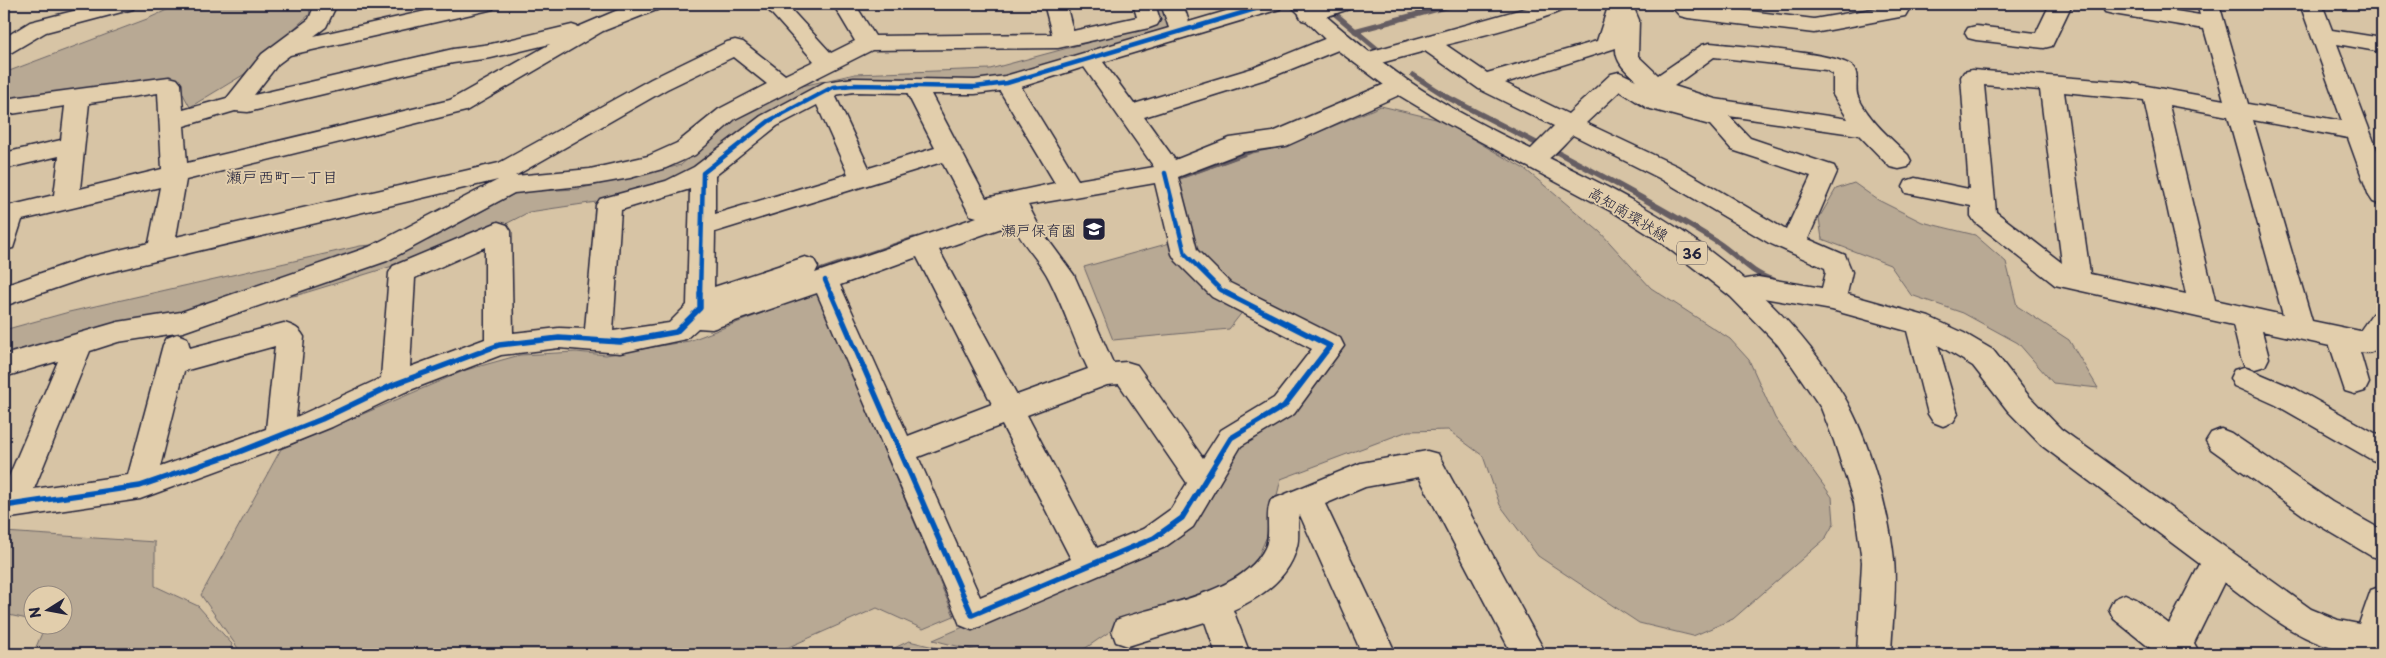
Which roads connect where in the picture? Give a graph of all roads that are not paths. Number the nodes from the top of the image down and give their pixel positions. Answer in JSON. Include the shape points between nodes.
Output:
{"nodes":[{"id":1,"x":125,"y":4,"type":"edge"},
{"id":2,"x":326,"y":4,"type":"edge"},
{"id":3,"x":651,"y":4,"type":"edge"},
{"id":4,"x":774,"y":4,"type":"edge"},
{"id":5,"x":844,"y":4,"type":"edge"},
{"id":6,"x":1055,"y":4,"type":"edge"},
{"id":7,"x":1144,"y":4,"type":"edge"},
{"id":8,"x":1172,"y":4,"type":"edge"},
{"id":9,"x":1272,"y":4,"type":"edge"},
{"id":10,"x":1342,"y":4,"type":"edge"},
{"id":11,"x":1561,"y":4,"type":"edge"},
{"id":12,"x":1647,"y":4,"type":"edge"},
{"id":13,"x":1680,"y":4,"type":"edge"},
{"id":14,"x":1814,"y":4,"type":"edge"},
{"id":15,"x":1898,"y":4,"type":"edge"},
{"id":16,"x":2062,"y":4,"type":"edge"},
{"id":17,"x":2112,"y":4,"type":"edge"},
{"id":18,"x":2311,"y":4,"type":"edge"},
{"id":19,"x":476,"y":5,"type":"edge"},
{"id":20,"x":1305,"y":10,"type":"edge"},
{"id":21,"x":1614,"y":10,"type":"edge"},
{"id":22,"x":1753,"y":11,"type":"edge"},
{"id":23,"x":400,"y":14,"type":"edge"},
{"id":24,"x":2211,"y":14,"type":"edge"},
{"id":25,"x":1833,"y":24,"type":"junction"},
{"id":26,"x":595,"y":26,"type":"junction"},
{"id":27,"x":1181,"y":31,"type":"junction"},
{"id":28,"x":1976,"y":33,"type":"dead end"},
{"id":29,"x":2323,"y":35,"type":"junction"},
{"id":30,"x":1064,"y":39,"type":"junction"},
{"id":31,"x":1340,"y":41,"type":"junction"},
{"id":32,"x":1429,"y":43,"type":"junction"},
{"id":33,"x":868,"y":44,"type":"junction"},
{"id":34,"x":2382,"y":45,"type":"edge"},
{"id":35,"x":4,"y":47,"type":"edge"},
{"id":36,"x":281,"y":50,"type":"junction"},
{"id":37,"x":1089,"y":58,"type":"junction"},
{"id":38,"x":1366,"y":60,"type":"junction"},
{"id":39,"x":828,"y":63,"type":"junction"},
{"id":40,"x":1007,"y":82,"type":"junction"},
{"id":41,"x":2051,"y":83,"type":"junction"},
{"id":42,"x":1487,"y":84,"type":"junction"},
{"id":43,"x":1655,"y":84,"type":"junction"},
{"id":44,"x":784,"y":86,"type":"junction"},
{"id":45,"x":915,"y":86,"type":"junction"},
{"id":46,"x":1400,"y":86,"type":"junction"},
{"id":47,"x":822,"y":92,"type":"junction"},
{"id":48,"x":2155,"y":95,"type":"junction"},
{"id":49,"x":78,"y":96,"type":"junction"},
{"id":50,"x":235,"y":103,"type":"junction"},
{"id":51,"x":4,"y":108,"type":"edge"},
{"id":52,"x":2238,"y":110,"type":"junction"},
{"id":53,"x":1129,"y":114,"type":"junction"},
{"id":54,"x":172,"y":121,"type":"junction"},
{"id":55,"x":1570,"y":124,"type":"junction"},
{"id":56,"x":1864,"y":126,"type":"junction"},
{"id":57,"x":2359,"y":132,"type":"junction"},
{"id":58,"x":72,"y":145,"type":"junction"},
{"id":59,"x":949,"y":152,"type":"junction"},
{"id":60,"x":1533,"y":159,"type":"junction"},
{"id":61,"x":4,"y":161,"type":"edge"},
{"id":62,"x":1899,"y":161,"type":"dead end"},
{"id":63,"x":1167,"y":172,"type":"junction"},
{"id":64,"x":702,"y":173,"type":"junction"},
{"id":65,"x":175,"y":175,"type":"junction"},
{"id":66,"x":508,"y":178,"type":"junction"},
{"id":67,"x":862,"y":178,"type":"junction"},
{"id":68,"x":1915,"y":187,"type":"dead end"},
{"id":69,"x":1071,"y":189,"type":"junction"},
{"id":70,"x":2382,"y":194,"type":"edge"},
{"id":71,"x":1031,"y":196,"type":"junction"},
{"id":72,"x":1982,"y":200,"type":"junction"},
{"id":73,"x":66,"y":201,"type":"junction"},
{"id":74,"x":979,"y":209,"type":"junction"},
{"id":75,"x":7,"y":215,"type":"edge"},
{"id":76,"x":702,"y":227,"type":"junction"},
{"id":77,"x":4,"y":241,"type":"edge"},
{"id":78,"x":1794,"y":244,"type":"junction"},
{"id":79,"x":924,"y":245,"type":"junction"},
{"id":80,"x":161,"y":250,"type":"junction"},
{"id":81,"x":825,"y":280,"type":"junction"},
{"id":82,"x":2078,"y":281,"type":"junction"},
{"id":83,"x":1739,"y":289,"type":"junction"},
{"id":84,"x":4,"y":296,"type":"edge"},
{"id":85,"x":1832,"y":300,"type":"junction"},
{"id":86,"x":2203,"y":308,"type":"junction"},
{"id":87,"x":696,"y":309,"type":"junction"},
{"id":88,"x":2246,"y":317,"type":"junction"},
{"id":89,"x":2382,"y":321,"type":"edge"},
{"id":90,"x":183,"y":322,"type":"junction"},
{"id":91,"x":1919,"y":324,"type":"junction"},
{"id":92,"x":2301,"y":329,"type":"junction"},
{"id":93,"x":1101,"y":331,"type":"dead end"},
{"id":94,"x":2342,"y":338,"type":"junction"},
{"id":95,"x":598,"y":340,"type":"junction"},
{"id":96,"x":79,"y":343,"type":"junction"},
{"id":97,"x":499,"y":345,"type":"junction"},
{"id":98,"x":172,"y":364,"type":"junction"},
{"id":99,"x":4,"y":366,"type":"edge"},
{"id":100,"x":1105,"y":374,"type":"junction"},
{"id":101,"x":2355,"y":383,"type":"dead end"},
{"id":102,"x":395,"y":384,"type":"junction"},
{"id":103,"x":1009,"y":410,"type":"junction"},
{"id":104,"x":1943,"y":414,"type":"dead end"},
{"id":105,"x":280,"y":436,"type":"junction"},
{"id":106,"x":2221,"y":441,"type":"dead end"},
{"id":107,"x":900,"y":451,"type":"junction"},
{"id":108,"x":2382,"y":451,"type":"edge"},
{"id":109,"x":1204,"y":484,"type":"junction"},
{"id":110,"x":140,"y":486,"type":"junction"},
{"id":111,"x":1307,"y":498,"type":"junction"},
{"id":112,"x":8,"y":506,"type":"edge"},
{"id":113,"x":2382,"y":546,"type":"edge"},
{"id":114,"x":2219,"y":560,"type":"junction"},
{"id":115,"x":1090,"y":565,"type":"junction"},
{"id":116,"x":2382,"y":600,"type":"edge"},
{"id":117,"x":1214,"y":603,"type":"junction"},
{"id":118,"x":2125,"y":609,"type":"dead end"},
{"id":119,"x":1128,"y":631,"type":"dead end"},
{"id":120,"x":2374,"y":645,"type":"edge"},
{"id":121,"x":2176,"y":652,"type":"edge"},
{"id":122,"x":1233,"y":654,"type":"edge"},
{"id":123,"x":1378,"y":654,"type":"edge"},
{"id":124,"x":1529,"y":654,"type":"edge"},
{"id":125,"x":1874,"y":654,"type":"edge"}],
"edges":[{"from":1,"to":35,"type":"street","via":[[38,27]]},
{"from":2,"to":36,"type":"street","via":[[318,22]]},
{"from":3,"to":26,"type":"street"},
{"from":4,"to":39,"type":"street"},
{"from":5,"to":33,"type":"street"},
{"from":6,"to":30,"type":"street"},
{"from":7,"to":30,"type":"street","via":[[1149,20]]},
{"from":8,"to":27,"type":"street"},
{"from":9,"to":27,"type":"street"},
{"from":10,"to":20,"type":"street"},
{"from":11,"to":32,"type":"street"},
{"from":12,"to":21,"type":"street"},
{"from":13,"to":22,"type":"street","via":[[1688,11]]},
{"from":14,"to":25,"type":"street"},
{"from":15,"to":25,"type":"street","via":[[1897,11]]},
{"from":16,"to":28,"type":"street","via":[[2044,41]]},
{"from":17,"to":24,"type":"street","via":[[2113,7]]},
{"from":18,"to":29,"type":"street"},
{"from":19,"to":23,"type":"street"},
{"from":20,"to":31,"type":"street","name":"高知南環状線","number":"36"},
{"from":21,"to":42,"type":"street","via":[[1607,45],[1494,78]]},
{"from":21,"to":43,"type":"street","via":[[1628,20],[1627,56]]},
{"from":22,"to":25,"type":"street","via":[[1814,26]]},
{"from":23,"to":36,"type":"street"},
{"from":24,"to":52,"type":"street"},
{"from":26,"to":50,"type":"street","via":[[248,104]]},
{"from":26,"to":65,"type":"street","via":[[458,106]]},
{"from":27,"to":37,"type":"street"},
{"from":29,"to":34,"type":"street"},
{"from":29,"to":57,"type":"street"},
{"from":30,"to":33,"type":"street"},
{"from":31,"to":38,"type":"street","name":"高知南環状線","number":"36"},
{"from":31,"to":53,"type":"street","via":[[1261,73]]},
{"from":32,"to":38,"type":"street"},
{"from":32,"to":42,"type":"street"},
{"from":33,"to":39,"type":"street"},
{"from":36,"to":50,"type":"street"},
{"from":37,"to":40,"type":"street"},
{"from":37,"to":53,"type":"street"},
{"from":38,"to":46,"type":"street","name":"高知南環状線","number":"36"},
{"from":39,"to":44,"type":"street"},
{"from":40,"to":45,"type":"street","via":[[975,87]]},
{"from":40,"to":69,"type":"street"},
{"from":41,"to":48,"type":"street","via":[[2125,89]]},
{"from":41,"to":72,"type":"street","via":[[1972,77]]},
{"from":41,"to":82,"type":"street"},
{"from":42,"to":55,"type":"street"},
{"from":43,"to":56,"type":"street","via":[[1671,94],[1714,106],[1854,128]]},
{"from":43,"to":56,"type":"street","via":[[1665,81],[1710,50],[1832,64],[1844,71],[1845,95]]},
{"from":44,"to":66,"type":"street","via":[[727,114],[686,149],[657,162],[590,177]]},
{"from":44,"to":66,"type":"street","via":[[735,47],[659,84]]},
{"from":45,"to":47,"type":"street","via":[[842,85]]},
{"from":45,"to":59,"type":"street"},
{"from":46,"to":60,"type":"street","name":"高知南環状線","number":"36"},
{"from":46,"to":63,"type":"street","via":[[1277,140],[1239,144]]},
{"from":47,"to":64,"type":"street","via":[[769,121]]},
{"from":47,"to":67,"type":"street"},
{"from":48,"to":52,"type":"street"},
{"from":48,"to":86,"type":"street"},
{"from":49,"to":51,"type":"street"},
{"from":49,"to":54,"type":"street","via":[[169,84]]},
{"from":49,"to":58,"type":"street"},
{"from":50,"to":54,"type":"street"},
{"from":52,"to":57,"type":"street"},
{"from":52,"to":92,"type":"street"},
{"from":53,"to":63,"type":"street"},
{"from":54,"to":65,"type":"street"},
{"from":55,"to":60,"type":"street"},
{"from":55,"to":78,"type":"street","via":[[1668,172]]},
{"from":55,"to":78,"type":"street","via":[[1619,79],[1656,103],[1718,119],[1741,144],[1825,172]]},
{"from":56,"to":62,"type":"street"},
{"from":57,"to":70,"type":"street"},
{"from":58,"to":61,"type":"street"},
{"from":58,"to":73,"type":"street"},
{"from":59,"to":67,"type":"street"},
{"from":59,"to":74,"type":"street"},
{"from":60,"to":83,"type":"street","name":"高知南環状線","number":"36","via":[[1627,209],[1668,235]]},
{"from":63,"to":69,"type":"street"},
{"from":63,"to":109,"type":"street","via":[[1185,254],[1220,290],[1330,346],[1284,406],[1231,438]]},
{"from":64,"to":76,"type":"street"},
{"from":64,"to":95,"type":"street","via":[[674,188],[609,205]]},
{"from":65,"to":73,"type":"street"},
{"from":65,"to":80,"type":"street"},
{"from":66,"to":80,"type":"street"},
{"from":66,"to":90,"type":"street","via":[[378,254]]},
{"from":67,"to":76,"type":"street"},
{"from":68,"to":72,"type":"street"},
{"from":69,"to":71,"type":"street"},
{"from":71,"to":74,"type":"street"},
{"from":71,"to":93,"type":"street","via":[[1044,227],[1075,269]]},
{"from":72,"to":82,"type":"street","via":[[1984,216],[2064,278]]},
{"from":73,"to":75,"type":"street"},
{"from":74,"to":87,"type":"street"},
{"from":75,"to":77,"type":"street"},
{"from":76,"to":87,"type":"street"},
{"from":78,"to":85,"type":"street","via":[[1836,262],[1839,272]]},
{"from":79,"to":81,"type":"street"},
{"from":79,"to":100,"type":"street","via":[[1020,212],[1030,234],[1061,275]]},
{"from":79,"to":103,"type":"street"},
{"from":80,"to":84,"type":"street","via":[[84,268]]},
{"from":81,"to":87,"type":"street","via":[[712,319]]},
{"from":81,"to":107,"type":"street"},
{"from":82,"to":86,"type":"street"},
{"from":83,"to":85,"type":"street","via":[[1758,287]]},
{"from":83,"to":125,"type":"street","name":"高知南環状線","number":"36","via":[[1788,338],[1833,403],[1849,441],[1869,503],[1878,562]]},
{"from":85,"to":91,"type":"street"},
{"from":86,"to":88,"type":"street"},
{"from":87,"to":95,"type":"street","via":[[676,332],[620,342]]},
{"from":88,"to":92,"type":"street"},
{"from":88,"to":108,"type":"street","via":[[2250,368],[2286,397]]},
{"from":89,"to":94,"type":"street","via":[[2366,343]]},
{"from":90,"to":96,"type":"street","via":[[118,332]]},
{"from":90,"to":98,"type":"street"},
{"from":91,"to":104,"type":"street"},
{"from":91,"to":114,"type":"street","via":[[1983,358],[2018,403],[2051,437]]},
{"from":92,"to":94,"type":"street"},
{"from":94,"to":101,"type":"street"},
{"from":95,"to":97,"type":"street","via":[[560,338]]},
{"from":96,"to":99,"type":"street"},
{"from":96,"to":112,"type":"street"},
{"from":97,"to":102,"type":"street"},
{"from":97,"to":102,"type":"street","via":[[498,231],[402,273]]},
{"from":98,"to":105,"type":"street","via":[[284,333],[290,337]]},
{"from":98,"to":110,"type":"street"},
{"from":100,"to":103,"type":"street"},
{"from":100,"to":109,"type":"street","via":[[1128,374]]},
{"from":102,"to":105,"type":"street"},
{"from":103,"to":107,"type":"street"},
{"from":103,"to":115,"type":"street"},
{"from":105,"to":110,"type":"street"},
{"from":106,"to":113,"type":"street","via":[[2321,512]]},
{"from":107,"to":115,"type":"street","via":[[972,615]]},
{"from":109,"to":115,"type":"street","via":[[1182,518],[1154,538]]},
{"from":110,"to":112,"type":"street"},
{"from":111,"to":117,"type":"street","via":[[1282,509],[1284,532],[1281,550],[1273,566],[1249,588]]},
{"from":111,"to":123,"type":"street"},
{"from":111,"to":124,"type":"street","via":[[1361,475],[1427,463]]},
{"from":114,"to":120,"type":"street","via":[[2299,619],[2336,635]]},
{"from":114,"to":121,"type":"street"},
{"from":116,"to":120,"type":"street"},
{"from":117,"to":119,"type":"street"},
{"from":117,"to":122,"type":"street"},
{"from":118,"to":121,"type":"street"}]}
